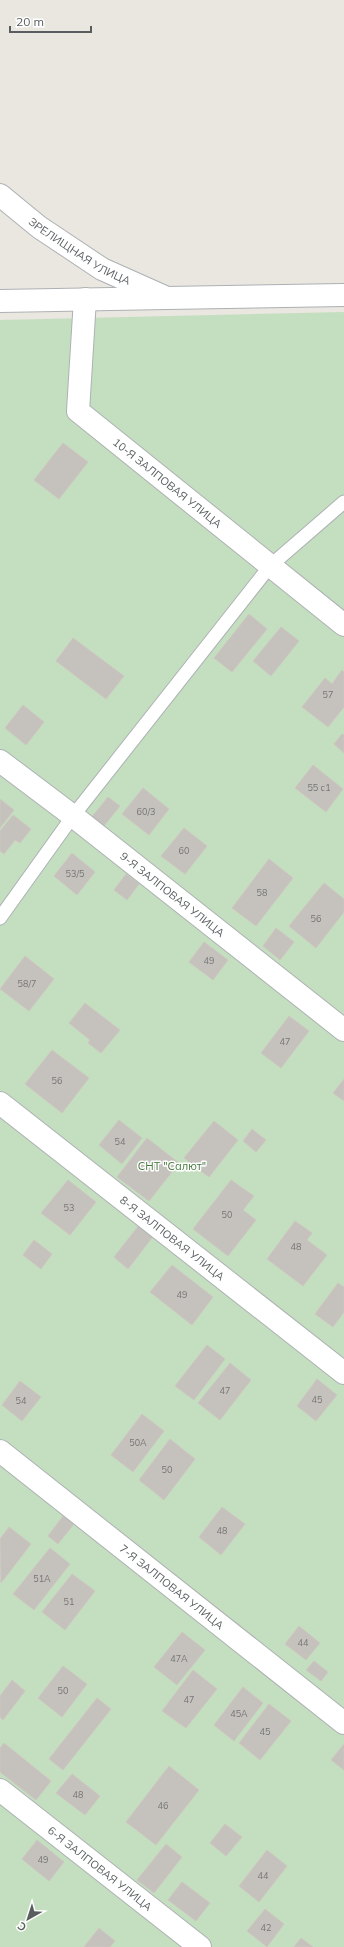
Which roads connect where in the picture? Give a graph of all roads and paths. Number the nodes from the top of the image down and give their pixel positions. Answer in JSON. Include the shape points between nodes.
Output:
{"nodes":[{"id":1,"x":0,"y":195,"type":"edge"},
{"id":2,"x":344,"y":295,"type":"edge"},
{"id":3,"x":166,"y":298,"type":"junction"},
{"id":4,"x":85,"y":300,"type":"junction"},
{"id":5,"x":0,"y":301,"type":"edge"},
{"id":6,"x":344,"y":502,"type":"edge"},
{"id":7,"x":270,"y":566,"type":"junction"},
{"id":8,"x":344,"y":625,"type":"edge"},
{"id":9,"x":0,"y":761,"type":"edge"},
{"id":10,"x":73,"y":816,"type":"junction"},
{"id":11,"x":0,"y":918,"type":"edge"},
{"id":12,"x":344,"y":1030,"type":"edge"},
{"id":13,"x":0,"y":1103,"type":"edge"},
{"id":14,"x":344,"y":1374,"type":"edge"},
{"id":15,"x":0,"y":1452,"type":"edge"},
{"id":16,"x":344,"y":1722,"type":"edge"},
{"id":17,"x":0,"y":1790,"type":"edge"},
{"id":18,"x":200,"y":1947,"type":"edge"}],
"edges":[{"from":1,"to":3,"type":"street","name":"ЗРЕЛИЩНАЯ УЛИЦА","via":[[38,227],[102,269]]},
{"from":2,"to":3,"type":"street","name":"ЗРЕЛИЩНАЯ УЛИЦА"},
{"from":3,"to":4,"type":"street","name":"ЗРЕЛИЩНАЯ УЛИЦА"},
{"from":4,"to":5,"type":"street","name":"ЗРЕЛИЩНАЯ УЛИЦА"},
{"from":4,"to":7,"type":"street","name":"10-Я ЗАЛПОВАЯ УЛИЦА","via":[[78,411]]},
{"from":6,"to":7,"type":"lane"},
{"from":7,"to":8,"type":"street","name":"10-Я ЗАЛПОВАЯ УЛИЦА"},
{"from":7,"to":10,"type":"lane"},
{"from":9,"to":10,"type":"street","name":"9-Я ЗАЛПОВАЯ УЛИЦА"},
{"from":10,"to":11,"type":"lane"},
{"from":10,"to":12,"type":"street","name":"9-Я ЗАЛПОВАЯ УЛИЦА"},
{"from":13,"to":14,"type":"street","name":"8-Я ЗАЛПОВАЯ УЛИЦА"},
{"from":15,"to":16,"type":"street","name":"7-Я ЗАЛПОВАЯ УЛИЦА"},
{"from":17,"to":18,"type":"street","name":"6-Я ЗАЛПОВАЯ УЛИЦА"}]}
